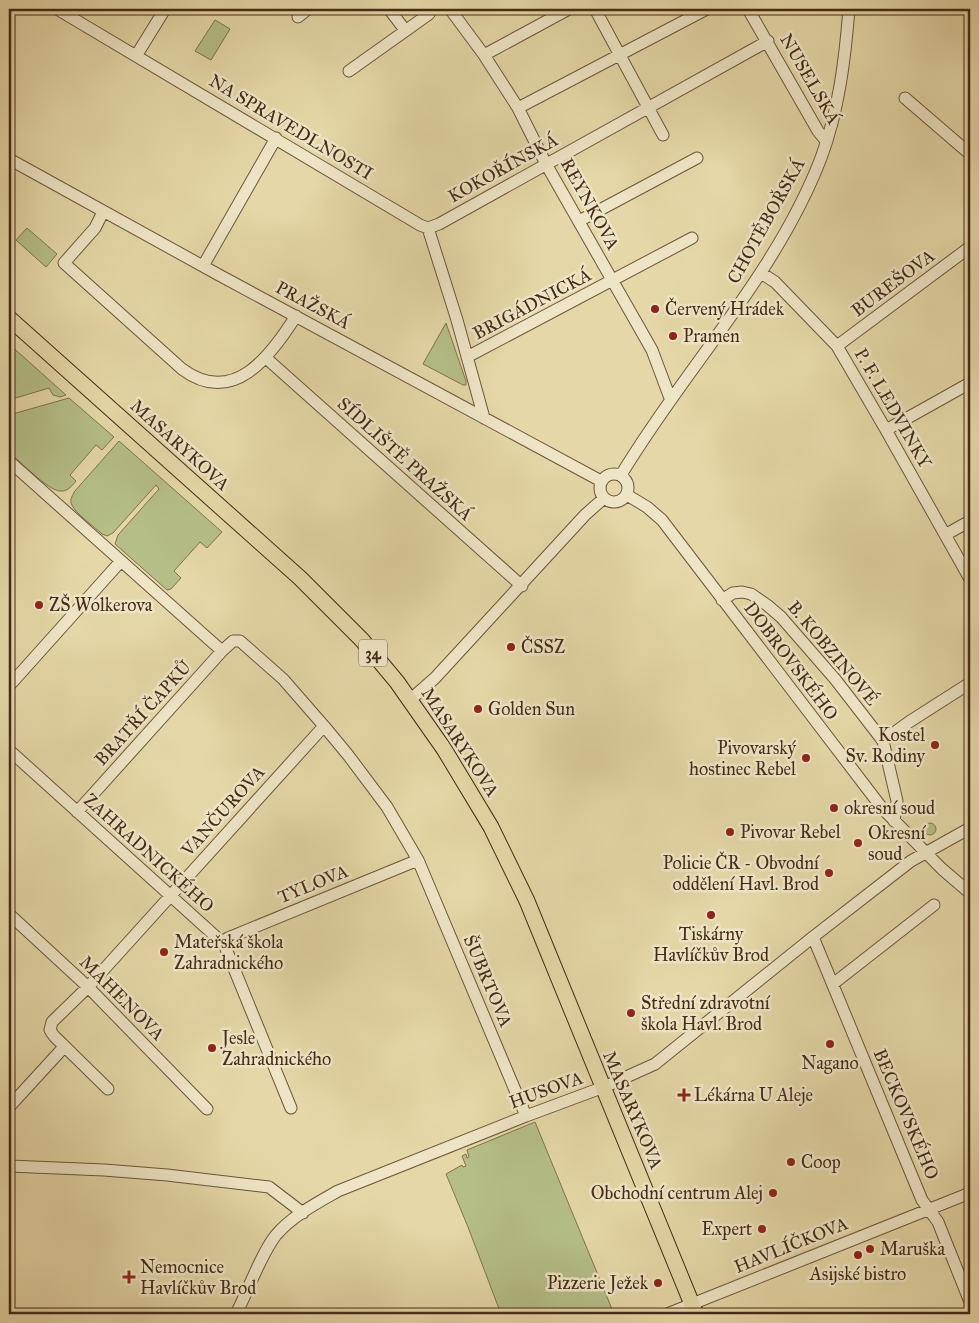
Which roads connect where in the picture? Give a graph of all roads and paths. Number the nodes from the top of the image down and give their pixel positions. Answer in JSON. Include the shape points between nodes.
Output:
{"nodes":[{"id":1,"x":57,"y":9,"type":"edge"},
{"id":2,"x":165,"y":9,"type":"edge"},
{"id":3,"x":308,"y":9,"type":"edge"},
{"id":4,"x":389,"y":9,"type":"edge"},
{"id":5,"x":450,"y":9,"type":"edge"},
{"id":6,"x":569,"y":9,"type":"edge"},
{"id":7,"x":595,"y":9,"type":"edge"},
{"id":8,"x":707,"y":9,"type":"edge"},
{"id":9,"x":748,"y":9,"type":"edge"},
{"id":10,"x":849,"y":9,"type":"edge"},
{"id":11,"x":429,"y":14,"type":"dead end"},
{"id":12,"x":298,"y":17,"type":"dead end"},
{"id":13,"x":406,"y":30,"type":"junction"},
{"id":14,"x":768,"y":42,"type":"junction"},
{"id":15,"x":620,"y":54,"type":"junction"},
{"id":16,"x":484,"y":55,"type":"junction"},
{"id":17,"x":136,"y":56,"type":"junction"},
{"id":18,"x":349,"y":71,"type":"dead end"},
{"id":19,"x":906,"y":98,"type":"dead end"},
{"id":20,"x":518,"y":108,"type":"junction"},
{"id":21,"x":650,"y":108,"type":"junction"},
{"id":22,"x":663,"y":135,"type":"dead end"},
{"id":23,"x":276,"y":138,"type":"junction"},
{"id":24,"x":826,"y":141,"type":"junction"},
{"id":25,"x":970,"y":154,"type":"edge"},
{"id":26,"x":698,"y":158,"type":"dead end"},
{"id":27,"x":9,"y":159,"type":"edge"},
{"id":28,"x":546,"y":164,"type":"junction"},
{"id":29,"x":103,"y":212,"type":"junction"},
{"id":30,"x":579,"y":221,"type":"junction"},
{"id":31,"x":428,"y":228,"type":"junction"},
{"id":32,"x":692,"y":238,"type":"dead end"},
{"id":33,"x":970,"y":247,"type":"edge"},
{"id":34,"x":203,"y":266,"type":"junction"},
{"id":35,"x":761,"y":273,"type":"junction"},
{"id":36,"x":613,"y":281,"type":"junction"},
{"id":37,"x":296,"y":316,"type":"junction"},
{"id":38,"x":9,"y":318,"type":"edge"},
{"id":39,"x":837,"y":346,"type":"junction"},
{"id":40,"x":467,"y":357,"type":"junction"},
{"id":41,"x":266,"y":358,"type":"junction"},
{"id":42,"x":970,"y":382,"type":"edge"},
{"id":43,"x":670,"y":398,"type":"junction"},
{"id":44,"x":484,"y":418,"type":"junction"},
{"id":45,"x":886,"y":430,"type":"junction"},
{"id":46,"x":9,"y":461,"type":"edge"},
{"id":47,"x":621,"y":475,"type":"junction"},
{"id":48,"x":602,"y":481,"type":"junction"},
{"id":49,"x":627,"y":494,"type":"junction"},
{"id":50,"x":604,"y":498,"type":"junction"},
{"id":51,"x":970,"y":521,"type":"edge"},
{"id":52,"x":945,"y":535,"type":"junction"},
{"id":53,"x":121,"y":561,"type":"junction"},
{"id":54,"x":970,"y":579,"type":"edge"},
{"id":55,"x":522,"y":586,"type":"junction"},
{"id":56,"x":722,"y":600,"type":"junction"},
{"id":57,"x":222,"y":651,"type":"junction"},
{"id":58,"x":970,"y":683,"type":"edge"},
{"id":59,"x":9,"y":686,"type":"edge"},
{"id":60,"x":410,"y":700,"type":"junction"},
{"id":61,"x":324,"y":726,"type":"junction"},
{"id":62,"x":882,"y":741,"type":"junction"},
{"id":63,"x":9,"y":750,"type":"edge"},
{"id":64,"x":77,"y":812,"type":"junction"},
{"id":65,"x":894,"y":821,"type":"junction"},
{"id":66,"x":970,"y":828,"type":"edge"},
{"id":67,"x":926,"y":852,"type":"junction"},
{"id":68,"x":418,"y":860,"type":"junction"},
{"id":69,"x":970,"y":893,"type":"edge"},
{"id":70,"x":171,"y":895,"type":"junction"},
{"id":71,"x":934,"y":905,"type":"dead end"},
{"id":72,"x":9,"y":914,"type":"edge"},
{"id":73,"x":813,"y":937,"type":"junction"},
{"id":74,"x":222,"y":942,"type":"junction"},
{"id":75,"x":833,"y":984,"type":"junction"},
{"id":76,"x":88,"y":987,"type":"junction"},
{"id":77,"x":64,"y":1047,"type":"junction"},
{"id":78,"x":604,"y":1087,"type":"junction"},
{"id":79,"x":108,"y":1089,"type":"dead end"},
{"id":80,"x":9,"y":1107,"type":"edge"},
{"id":81,"x":290,"y":1108,"type":"dead end"},
{"id":82,"x":207,"y":1109,"type":"dead end"},
{"id":83,"x":526,"y":1116,"type":"junction"},
{"id":84,"x":9,"y":1166,"type":"edge"},
{"id":85,"x":970,"y":1193,"type":"edge"},
{"id":86,"x":929,"y":1209,"type":"junction"},
{"id":87,"x":302,"y":1213,"type":"junction"},
{"id":88,"x":970,"y":1302,"type":"edge"},
{"id":89,"x":694,"y":1309,"type":"edge"},
{"id":90,"x":236,"y":1314,"type":"edge"},
{"id":91,"x":667,"y":1314,"type":"edge"}],
"edges":[{"from":1,"to":17,"type":"street","name":"NA SPRAVEDLNOSTI"},
{"from":2,"to":17,"type":"street"},
{"from":3,"to":12,"type":"street"},
{"from":4,"to":13,"type":"street"},
{"from":5,"to":16,"type":"street","name":"REYNKOVA"},
{"from":6,"to":16,"type":"street"},
{"from":7,"to":15,"type":"street"},
{"from":8,"to":15,"type":"street"},
{"from":9,"to":14,"type":"street","name":"NUSELSKÁ"},
{"from":10,"to":24,"type":"street","name":"CHOTĚBOŘSKÁ","via":[[844,61]]},
{"from":11,"to":13,"type":"street"},
{"from":13,"to":18,"type":"street"},
{"from":14,"to":21,"type":"street","name":"KOKOŘÍNSKÁ"},
{"from":14,"to":24,"type":"street","name":"NUSELSKÁ"},
{"from":15,"to":20,"type":"street"},
{"from":15,"to":21,"type":"street"},
{"from":16,"to":20,"type":"street","name":"REYNKOVA"},
{"from":17,"to":23,"type":"street","name":"NA SPRAVEDLNOSTI"},
{"from":19,"to":25,"type":"street"},
{"from":20,"to":28,"type":"street","name":"REYNKOVA"},
{"from":21,"to":22,"type":"street"},
{"from":21,"to":28,"type":"street","name":"KOKOŘÍNSKÁ"},
{"from":23,"to":31,"type":"street","name":"NA SPRAVEDLNOSTI"},
{"from":23,"to":34,"type":"street"},
{"from":24,"to":35,"type":"street","name":"CHOTĚBOŘSKÁ","via":[[802,201]]},
{"from":26,"to":30,"type":"street"},
{"from":27,"to":29,"type":"street","name":"PRAŽSKÁ"},
{"from":28,"to":30,"type":"street","name":"REYNKOVA"},
{"from":28,"to":31,"type":"street","name":"KOKOŘÍNSKÁ"},
{"from":29,"to":34,"type":"street","name":"PRAŽSKÁ"},
{"from":29,"to":41,"type":"street","via":[[95,228],[64,263],[182,369],[205,382],[226,382],[244,375]]},
{"from":30,"to":36,"type":"street","name":"REYNKOVA"},
{"from":31,"to":40,"type":"street"},
{"from":32,"to":36,"type":"street","name":"BRIGÁDNICKÁ"},
{"from":33,"to":39,"type":"street","name":"BUREŠOVA"},
{"from":34,"to":37,"type":"street","name":"PRAŽSKÁ"},
{"from":35,"to":39,"type":"street","name":"P. F. LEDVINKY","via":[[775,282]]},
{"from":35,"to":43,"type":"street","name":"CHOTĚBOŘSKÁ"},
{"from":36,"to":40,"type":"street","name":"BRIGÁDNICKÁ"},
{"from":36,"to":43,"type":"street","name":"REYNKOVA","via":[[652,350]]},
{"from":37,"to":41,"type":"street"},
{"from":37,"to":44,"type":"street","name":"PRAŽSKÁ"},
{"from":38,"to":60,"type":"main road","name":"MASARYKOVA","number":"34","via":[[300,578],[381,661]]},
{"from":39,"to":45,"type":"street","name":"P. F. LEDVINKY"},
{"from":40,"to":44,"type":"street"},
{"from":41,"to":55,"type":"street","name":"SÍDLIŠTĚ PRAŽSKÁ"},
{"from":42,"to":45,"type":"street"},
{"from":43,"to":47,"type":"street","name":"CHOTĚBOŘSKÁ"},
{"from":44,"to":48,"type":"street","name":"PRAŽSKÁ"},
{"from":45,"to":52,"type":"street","name":"P. F. LEDVINKY"},
{"from":46,"to":53,"type":"street"},
{"from":47,"to":48,"type":"street","via":[[608,475]]},
{"from":47,"to":49,"type":"street","via":[[628,484]]},
{"from":48,"to":50,"type":"street","via":[[600,490]]},
{"from":49,"to":50,"type":"street","via":[[616,502]]},
{"from":49,"to":56,"type":"street","name":"DOBROVSKÉHO","via":[[662,520]]},
{"from":50,"to":55,"type":"street"},
{"from":51,"to":52,"type":"street"},
{"from":52,"to":54,"type":"street","name":"P. F. LEDVINKY"},
{"from":53,"to":57,"type":"street"},
{"from":53,"to":59,"type":"street"},
{"from":55,"to":60,"type":"street"},
{"from":56,"to":62,"type":"street","name":"B. KOBZINOVÉ","via":[[742,592],[751,594],[774,611],[835,679]]},
{"from":56,"to":65,"type":"street","name":"DOBROVSKÉHO"},
{"from":57,"to":61,"type":"street","name":"BRATŘÍ ČAPKŮ","via":[[236,640],[243,643],[283,679]]},
{"from":57,"to":64,"type":"street","name":"BRATŘÍ ČAPKŮ"},
{"from":58,"to":62,"type":"street"},
{"from":60,"to":78,"type":"main road","name":"MASARYKOVA","number":"34","via":[[460,773],[498,842],[527,901]]},
{"from":61,"to":68,"type":"street","via":[[387,807]]},
{"from":61,"to":70,"type":"street","name":"VANČUROVA"},
{"from":62,"to":65,"type":"street","via":[[897,801]]},
{"from":63,"to":64,"type":"street","name":"ZAHRADNICKÉHO"},
{"from":64,"to":70,"type":"street","name":"ZAHRADNICKÉHO"},
{"from":65,"to":67,"type":"street","name":"DOBROVSKÉHO"},
{"from":66,"to":67,"type":"street","name":"HUSOVA"},
{"from":67,"to":69,"type":"street","name":"DOBROVSKÉHO"},
{"from":67,"to":73,"type":"street","name":"HUSOVA"},
{"from":68,"to":74,"type":"street","name":"TYLOVA"},
{"from":68,"to":83,"type":"street","name":"ŠUBRTOVA"},
{"from":70,"to":74,"type":"street","name":"ZAHRADNICKÉHO"},
{"from":70,"to":76,"type":"street","name":"VANČUROVA"},
{"from":71,"to":75,"type":"street"},
{"from":72,"to":76,"type":"street","name":"MAHENOVA"},
{"from":73,"to":75,"type":"street","name":"BECKOVSKÉHO"},
{"from":73,"to":78,"type":"street","name":"HUSOVA","via":[[661,1060]]},
{"from":74,"to":81,"type":"street","name":"ZAHRADNICKÉHO"},
{"from":75,"to":86,"type":"street","name":"BECKOVSKÉHO","via":[[922,1200]]},
{"from":76,"to":77,"type":"street","name":"VANČUROVA","via":[[52,1022],[50,1030]]},
{"from":76,"to":82,"type":"street","name":"MAHENOVA"},
{"from":77,"to":79,"type":"street"},
{"from":77,"to":80,"type":"street"},
{"from":78,"to":83,"type":"street","name":"HUSOVA"},
{"from":78,"to":89,"type":"main road","name":"MASARYKOVA","number":"34"},
{"from":83,"to":87,"type":"street","name":"HUSOVA","via":[[338,1191]]},
{"from":84,"to":87,"type":"street","via":[[167,1175],[269,1187]]},
{"from":85,"to":86,"type":"street","name":"HAVLÍČKOVA"},
{"from":86,"to":88,"type":"street","name":"BECKOVSKÉHO","via":[[938,1222]]},
{"from":86,"to":89,"type":"street","name":"HAVLÍČKOVA"},
{"from":87,"to":90,"type":"street","name":"HUSOVA","via":[[285,1226],[268,1246]]},
{"from":89,"to":91,"type":"street","name":"HAVLÍČKOVA"}]}
